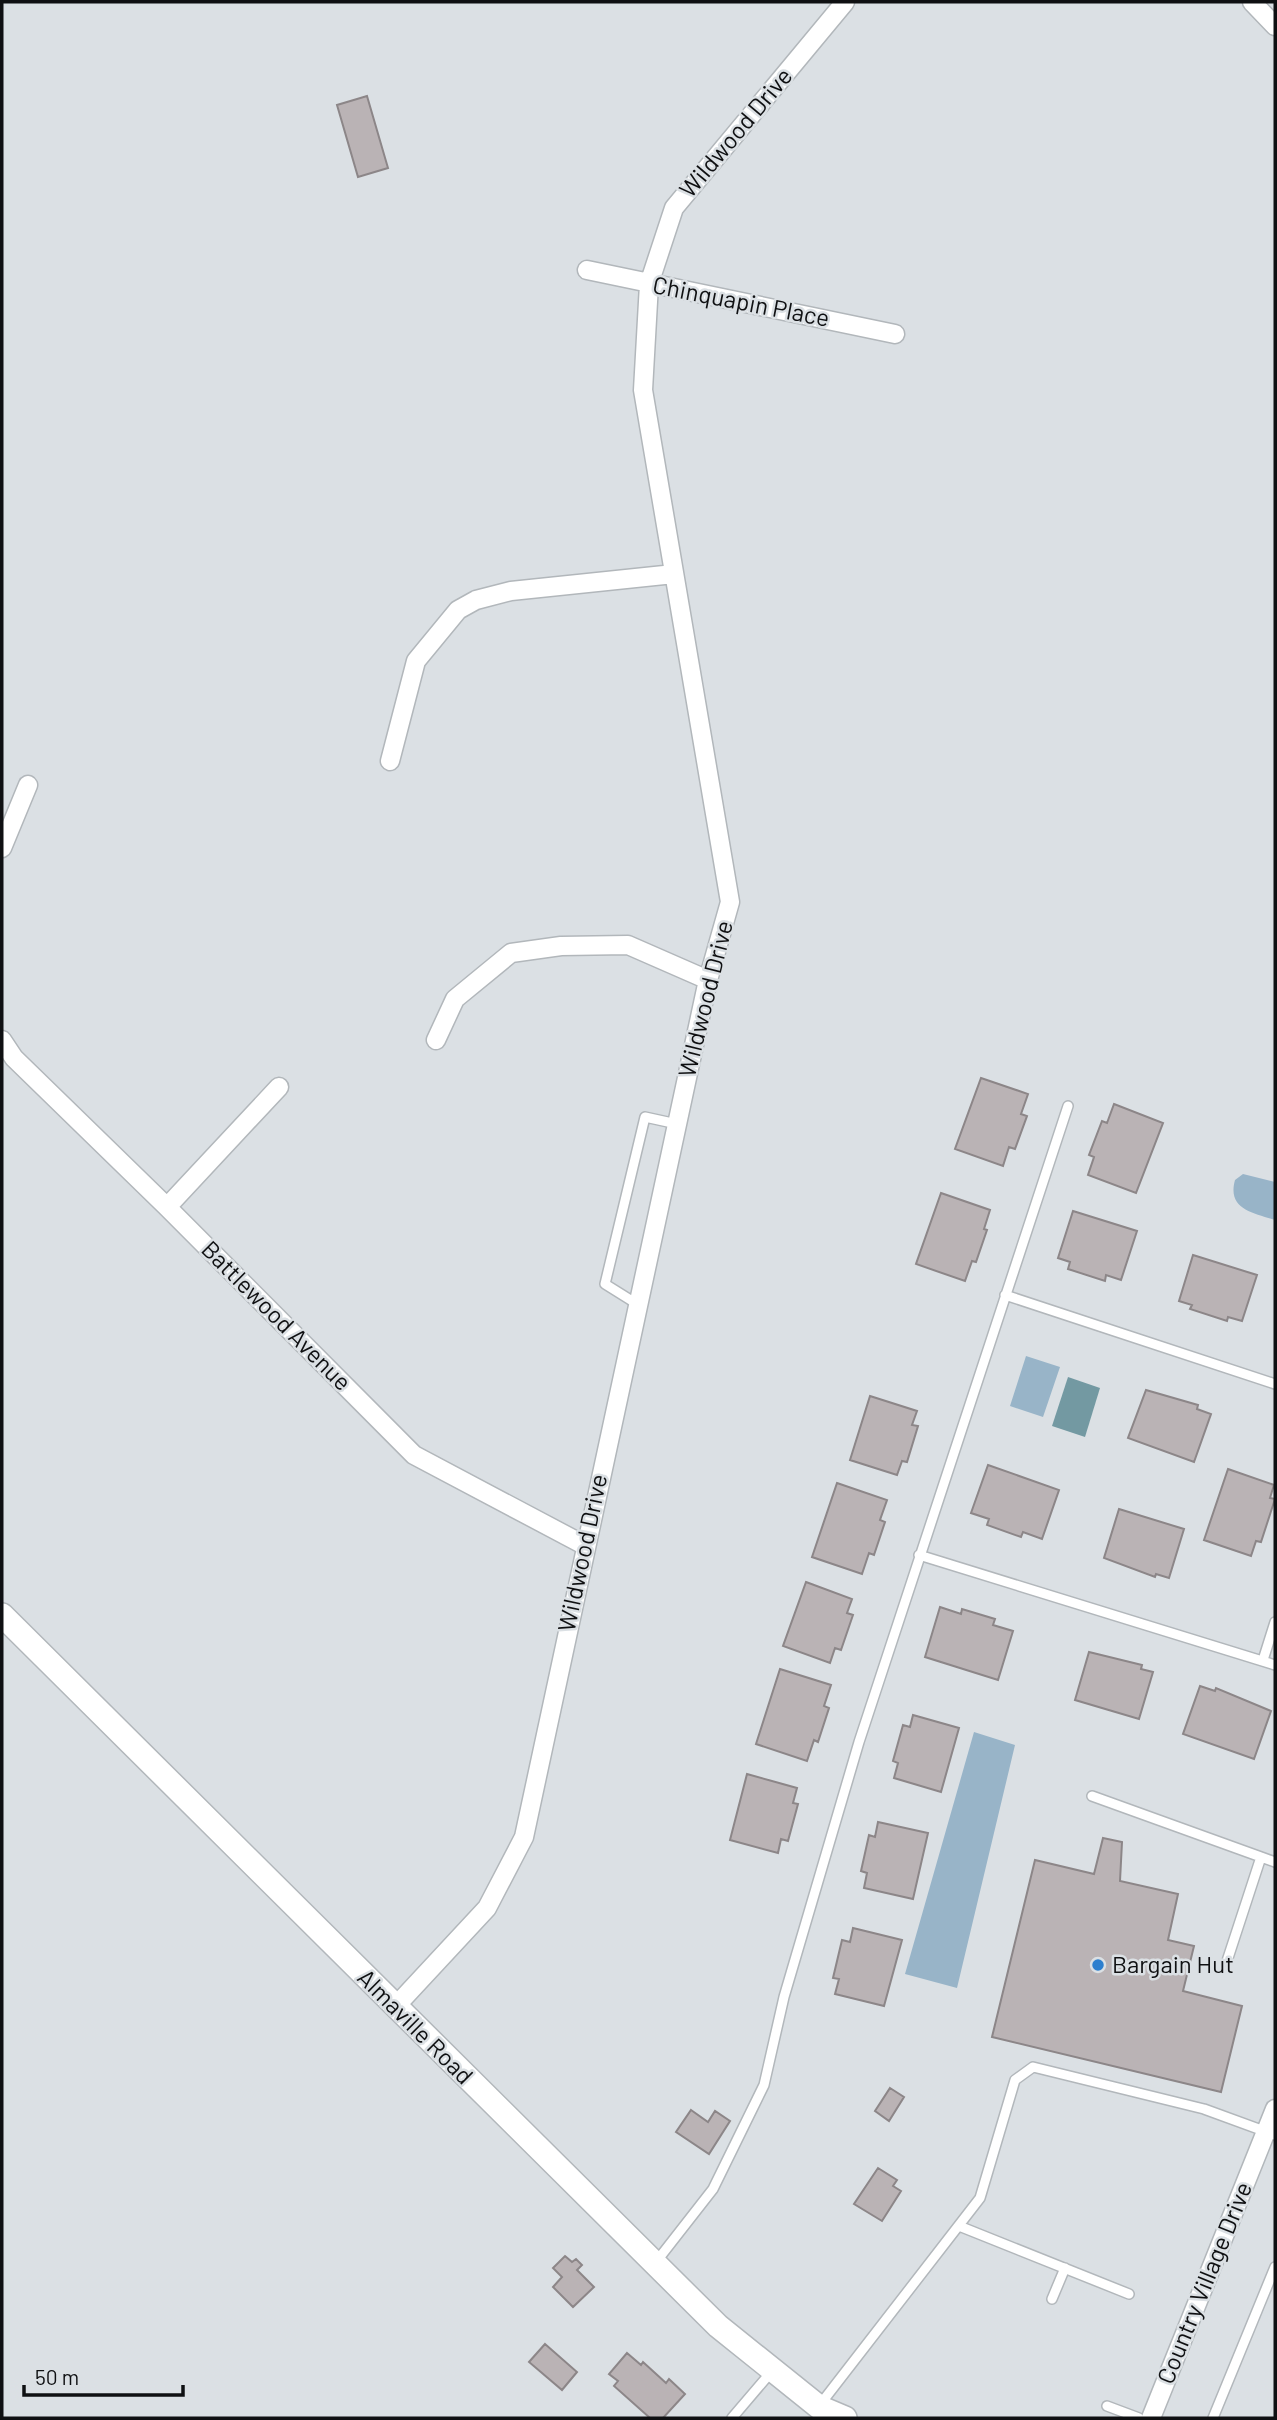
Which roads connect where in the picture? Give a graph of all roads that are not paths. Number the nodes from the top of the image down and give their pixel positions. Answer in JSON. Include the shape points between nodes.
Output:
{"nodes":[{"id":1,"x":845,"y":2,"type":"edge"},
{"id":2,"x":1252,"y":2,"type":"edge"},
{"id":3,"x":1275,"y":26,"type":"edge"},
{"id":4,"x":587,"y":270,"type":"dead end"},
{"id":5,"x":649,"y":284,"type":"junction"},
{"id":6,"x":895,"y":334,"type":"dead end"},
{"id":7,"x":674,"y":574,"type":"junction"},
{"id":8,"x":390,"y":761,"type":"dead end"},
{"id":9,"x":28,"y":785,"type":"dead end"},
{"id":10,"x":2,"y":848,"type":"edge"},
{"id":11,"x":708,"y":980,"type":"junction"},
{"id":12,"x":2,"y":1040,"type":"edge"},
{"id":13,"x":436,"y":1040,"type":"dead end"},
{"id":14,"x":279,"y":1087,"type":"dead end"},
{"id":15,"x":1068,"y":1106,"type":"dead end"},
{"id":16,"x":677,"y":1124,"type":"junction"},
{"id":17,"x":167,"y":1206,"type":"junction"},
{"id":18,"x":1005,"y":1294,"type":"junction"},
{"id":19,"x":637,"y":1304,"type":"junction"},
{"id":20,"x":1275,"y":1384,"type":"edge"},
{"id":21,"x":584,"y":1545,"type":"junction"},
{"id":22,"x":919,"y":1555,"type":"junction"},
{"id":23,"x":2,"y":1615,"type":"edge"},
{"id":24,"x":1275,"y":1622,"type":"edge"},
{"id":25,"x":1263,"y":1660,"type":"junction"},
{"id":26,"x":1275,"y":1665,"type":"edge"},
{"id":27,"x":1092,"y":1796,"type":"dead end"},
{"id":28,"x":1261,"y":1857,"type":"junction"},
{"id":29,"x":1275,"y":1862,"type":"edge"},
{"id":30,"x":1227,"y":1961,"type":"dead end"},
{"id":31,"x":395,"y":2007,"type":"junction"},
{"id":32,"x":1275,"y":2109,"type":"edge"},
{"id":33,"x":1271,"y":2133,"type":"edge"},
{"id":34,"x":959,"y":2226,"type":"junction"},
{"id":35,"x":654,"y":2265,"type":"junction"},
{"id":36,"x":1275,"y":2267,"type":"edge"},
{"id":37,"x":1065,"y":2268,"type":"junction"},
{"id":38,"x":1129,"y":2294,"type":"dead end"},
{"id":39,"x":1052,"y":2299,"type":"dead end"},
{"id":40,"x":773,"y":2370,"type":"junction"},
{"id":41,"x":1107,"y":2406,"type":"dead end"},
{"id":42,"x":819,"y":2407,"type":"junction"},
{"id":43,"x":732,"y":2418,"type":"edge"},
{"id":44,"x":845,"y":2418,"type":"edge"},
{"id":45,"x":1139,"y":2418,"type":"edge"},
{"id":46,"x":1151,"y":2418,"type":"edge"},
{"id":47,"x":1213,"y":2418,"type":"edge"}],
"edges":[{"from":1,"to":5,"type":"street","name":"Wildwood Drive","via":[[674,208]]},
{"from":2,"to":3,"type":"street"},
{"from":4,"to":5,"type":"street","name":"Chinquapin Place"},
{"from":5,"to":6,"type":"street","name":"Chinquapin Place"},
{"from":5,"to":7,"type":"street","name":"Wildwood Drive","via":[[643,390]]},
{"from":7,"to":8,"type":"street","via":[[511,591],[458,610],[416,661]]},
{"from":7,"to":11,"type":"street","name":"Wildwood Drive","via":[[730,902]]},
{"from":9,"to":10,"type":"street"},
{"from":11,"to":13,"type":"street","via":[[628,945],[561,946],[511,953],[455,999]]},
{"from":11,"to":16,"type":"street","name":"Wildwood Drive"},
{"from":12,"to":17,"type":"street","name":"Battlewood Avenue","via":[[14,1058]]},
{"from":14,"to":17,"type":"street"},
{"from":15,"to":18,"type":"lane"},
{"from":16,"to":19,"type":"street","name":"Wildwood Drive"},
{"from":16,"to":19,"type":"lane","via":[[645,1117],[606,1284]]},
{"from":17,"to":21,"type":"street","name":"Battlewood Avenue","via":[[414,1455]]},
{"from":18,"to":20,"type":"lane"},
{"from":18,"to":22,"type":"lane"},
{"from":19,"to":21,"type":"street","name":"Wildwood Drive"},
{"from":21,"to":31,"type":"street","name":"Wildwood Drive","via":[[524,1837],[487,1909]]},
{"from":22,"to":25,"type":"lane"},
{"from":22,"to":35,"type":"lane","via":[[784,1997],[764,2085],[713,2189]]},
{"from":23,"to":31,"type":"street","name":"Almaville Road"},
{"from":24,"to":25,"type":"lane"},
{"from":25,"to":26,"type":"lane"},
{"from":27,"to":28,"type":"lane"},
{"from":28,"to":29,"type":"lane"},
{"from":28,"to":30,"type":"lane"},
{"from":31,"to":35,"type":"street","name":"Almaville Road"},
{"from":32,"to":33,"type":"street","name":"Country Village Drive"},
{"from":33,"to":34,"type":"lane","via":[[1204,2109],[1033,2067],[1015,2080],[981,2198]]},
{"from":33,"to":46,"type":"street","name":"Country Village Drive"},
{"from":34,"to":37,"type":"lane"},
{"from":34,"to":42,"type":"lane"},
{"from":35,"to":40,"type":"street","name":"Almaville Road"},
{"from":36,"to":47,"type":"lane"},
{"from":37,"to":38,"type":"lane"},
{"from":37,"to":39,"type":"lane"},
{"from":40,"to":42,"type":"street","name":"Almaville Road"},
{"from":40,"to":43,"type":"lane"},
{"from":41,"to":45,"type":"lane"},
{"from":42,"to":44,"type":"street","name":"Almaville Road"}]}
